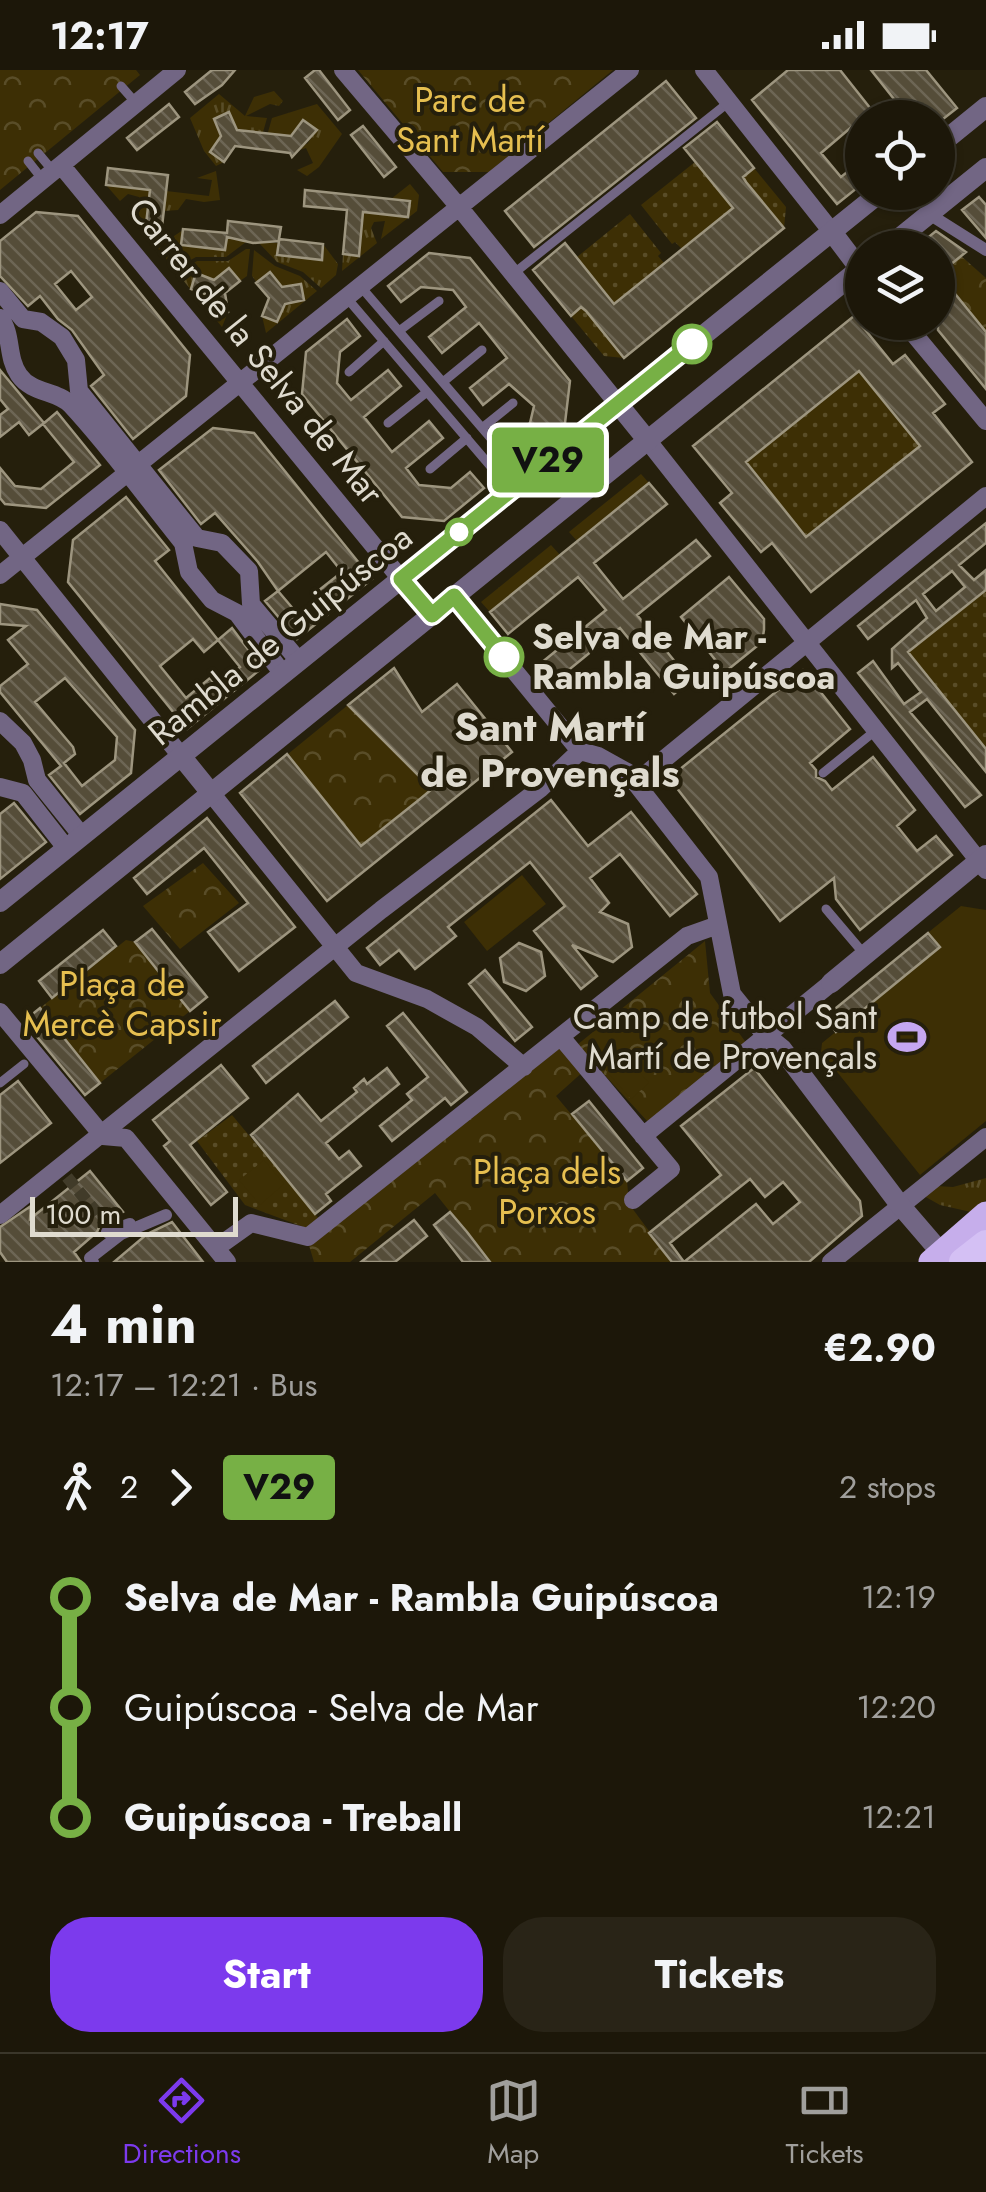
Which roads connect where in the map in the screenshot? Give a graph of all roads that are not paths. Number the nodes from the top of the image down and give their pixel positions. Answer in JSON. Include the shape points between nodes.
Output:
{"nodes":[{"id":1,"x":177,"y":70,"type":"edge"},
{"id":2,"x":343,"y":70,"type":"edge"},
{"id":3,"x":630,"y":70,"type":"edge"},
{"id":4,"x":704,"y":70,"type":"edge"},
{"id":5,"x":121,"y":86,"type":"dead end"},
{"id":6,"x":729,"y":102,"type":"junction"},
{"id":7,"x":136,"y":104,"type":"junction"},
{"id":8,"x":986,"y":107,"type":"edge"},
{"id":9,"x":955,"y":132,"type":"edge"},
{"id":10,"x":38,"y":153,"type":"dead end"},
{"id":11,"x":28,"y":161,"type":"dead end"},
{"id":12,"x":986,"y":168,"type":"edge"},
{"id":13,"x":52,"y":172,"type":"junction"},
{"id":14,"x":459,"y":207,"type":"junction"},
{"id":15,"x":859,"y":210,"type":"edge"},
{"id":16,"x":930,"y":214,"type":"junction"},
{"id":17,"x":0,"y":215,"type":"edge"},
{"id":18,"x":910,"y":230,"type":"edge"},
{"id":19,"x":832,"y":232,"type":"junction"},
{"id":20,"x":845,"y":248,"type":"edge"},
{"id":21,"x":986,"y":250,"type":"edge"},
{"id":22,"x":513,"y":274,"type":"junction"},
{"id":23,"x":845,"y":284,"type":"edge"},
{"id":24,"x":0,"y":291,"type":"edge"},
{"id":25,"x":354,"y":292,"type":"junction"},
{"id":26,"x":439,"y":301,"type":"dead end"},
{"id":27,"x":0,"y":318,"type":"edge"},
{"id":28,"x":399,"y":331,"type":"junction"},
{"id":29,"x":919,"y":340,"type":"edge"},
{"id":30,"x":384,"y":342,"type":"junction"},
{"id":31,"x":482,"y":350,"type":"dead end"},
{"id":32,"x":349,"y":372,"type":"dead end"},
{"id":33,"x":240,"y":382,"type":"junction"},
{"id":34,"x":443,"y":382,"type":"junction"},
{"id":35,"x":427,"y":392,"type":"junction"},
{"id":36,"x":513,"y":402,"type":"dead end"},
{"id":37,"x":618,"y":404,"type":"junction"},
{"id":38,"x":986,"y":420,"type":"edge"},
{"id":39,"x":388,"y":424,"type":"dead end"},
{"id":40,"x":482,"y":428,"type":"junction"},
{"id":41,"x":467,"y":438,"type":"junction"},
{"id":42,"x":648,"y":441,"type":"junction"},
{"id":43,"x":132,"y":469,"type":"junction"},
{"id":44,"x":430,"y":469,"type":"dead end"},
{"id":45,"x":518,"y":484,"type":"junction"},
{"id":46,"x":986,"y":496,"type":"edge"},
{"id":47,"x":0,"y":530,"type":"edge"},
{"id":48,"x":22,"y":557,"type":"junction"},
{"id":49,"x":0,"y":575,"type":"edge"},
{"id":50,"x":401,"y":579,"type":"junction"},
{"id":51,"x":454,"y":596,"type":"junction"},
{"id":52,"x":432,"y":615,"type":"junction"},
{"id":53,"x":806,"y":644,"type":"junction"},
{"id":54,"x":291,"y":667,"type":"junction"},
{"id":55,"x":0,"y":721,"type":"edge"},
{"id":56,"x":875,"y":731,"type":"junction"},
{"id":57,"x":580,"y":752,"type":"junction"},
{"id":58,"x":181,"y":756,"type":"junction"},
{"id":59,"x":823,"y":773,"type":"dead end"},
{"id":60,"x":634,"y":783,"type":"junction"},
{"id":61,"x":0,"y":787,"type":"edge"},
{"id":62,"x":212,"y":793,"type":"junction"},
{"id":63,"x":74,"y":842,"type":"junction"},
{"id":64,"x":983,"y":862,"type":"edge"},
{"id":65,"x":0,"y":902,"type":"edge"},
{"id":66,"x":826,"y":909,"type":"dead end"},
{"id":67,"x":718,"y":925,"type":"junction"},
{"id":68,"x":336,"y":945,"type":"junction"},
{"id":69,"x":865,"y":955,"type":"junction"},
{"id":70,"x":0,"y":964,"type":"edge"},
{"id":71,"x":831,"y":983,"type":"joint"},
{"id":72,"x":0,"y":1012,"type":"edge"},
{"id":73,"x":766,"y":1036,"type":"junction"},
{"id":74,"x":561,"y":1038,"type":"junction"},
{"id":75,"x":24,"y":1064,"type":"dead end"},
{"id":76,"x":524,"y":1066,"type":"junction"},
{"id":77,"x":0,"y":1084,"type":"edge"},
{"id":78,"x":103,"y":1136,"type":"junction"},
{"id":79,"x":642,"y":1136,"type":"junction"},
{"id":80,"x":986,"y":1136,"type":"edge"},
{"id":81,"x":633,"y":1200,"type":"dead end"},
{"id":82,"x":900,"y":1205,"type":"junction"},
{"id":83,"x":986,"y":1214,"type":"edge"},
{"id":84,"x":0,"y":1216,"type":"edge"},
{"id":85,"x":107,"y":1232,"type":"dead end"},
{"id":86,"x":986,"y":1244,"type":"edge"},
{"id":87,"x":221,"y":1255,"type":"edge"},
{"id":88,"x":90,"y":1256,"type":"edge"},
{"id":89,"x":947,"y":1260,"type":"edge"},
{"id":90,"x":832,"y":1262,"type":"edge"}],
"edges":[{"from":1,"to":7,"type":"street"},
{"from":2,"to":14,"type":"street"},
{"from":3,"to":14,"type":"street"},
{"from":4,"to":6,"type":"street"},
{"from":5,"to":7,"type":"lane"},
{"from":6,"to":19,"type":"street"},
{"from":6,"to":22,"type":"lane"},
{"from":7,"to":13,"type":"street"},
{"from":8,"to":9,"type":"street"},
{"from":10,"to":13,"type":"lane"},
{"from":11,"to":13,"type":"lane"},
{"from":12,"to":16,"type":"street"},
{"from":13,"to":17,"type":"street"},
{"from":13,"to":33,"type":"street","name":"Carrer de la Selva de Mar"},
{"from":14,"to":22,"type":"street"},
{"from":14,"to":25,"type":"street"},
{"from":15,"to":19,"type":"street","name":"Rambla de Guipúscoa"},
{"from":16,"to":18,"type":"street"},
{"from":16,"to":21,"type":"street"},
{"from":19,"to":20,"type":"street"},
{"from":19,"to":37,"type":"street","name":"Rambla de Guipúscoa"},
{"from":22,"to":37,"type":"street"},
{"from":23,"to":42,"type":"street"},
{"from":24,"to":43,"type":"street","via":[[23,319],[41,322],[70,348],[79,392]]},
{"from":25,"to":28,"type":"lane"},
{"from":25,"to":30,"type":"lane"},
{"from":25,"to":33,"type":"street"},
{"from":26,"to":28,"type":"lane"},
{"from":27,"to":43,"type":"street","via":[[9,329],[9,353],[20,378],[67,400]]},
{"from":28,"to":34,"type":"lane"},
{"from":29,"to":38,"type":"street"},
{"from":30,"to":32,"type":"lane"},
{"from":30,"to":35,"type":"lane"},
{"from":31,"to":34,"type":"lane"},
{"from":33,"to":43,"type":"street"},
{"from":33,"to":50,"type":"street","name":"Carrer de la Selva de Mar"},
{"from":34,"to":40,"type":"lane"},
{"from":35,"to":39,"type":"lane"},
{"from":35,"to":41,"type":"lane"},
{"from":36,"to":40,"type":"lane"},
{"from":37,"to":42,"type":"street"},
{"from":37,"to":45,"type":"street","name":"Rambla de Guipúscoa"},
{"from":40,"to":45,"type":"lane"},
{"from":41,"to":44,"type":"lane"},
{"from":41,"to":45,"type":"lane"},
{"from":42,"to":51,"type":"street"},
{"from":42,"to":53,"type":"street"},
{"from":43,"to":48,"type":"street"},
{"from":43,"to":54,"type":"street","via":[[182,543],[189,572]]},
{"from":43,"to":54,"type":"street","via":[[197,538],[222,543],[249,571],[251,604]]},
{"from":45,"to":50,"type":"street","name":"Rambla de Guipúscoa"},
{"from":46,"to":53,"type":"street"},
{"from":47,"to":48,"type":"street"},
{"from":48,"to":49,"type":"street"},
{"from":48,"to":58,"type":"street"},
{"from":50,"to":52,"type":"street"},
{"from":50,"to":54,"type":"street","name":"Rambla de Guipúscoa"},
{"from":51,"to":52,"type":"street"},
{"from":51,"to":57,"type":"street"},
{"from":52,"to":62,"type":"street"},
{"from":53,"to":56,"type":"street"},
{"from":53,"to":60,"type":"street"},
{"from":54,"to":58,"type":"street","name":"Rambla de Guipúscoa"},
{"from":55,"to":63,"type":"street","via":[[23,743]]},
{"from":56,"to":59,"type":"lane"},
{"from":56,"to":64,"type":"street"},
{"from":57,"to":60,"type":"street","via":[[626,772]]},
{"from":57,"to":68,"type":"street"},
{"from":58,"to":62,"type":"street"},
{"from":58,"to":63,"type":"street","name":"Rambla de Guipúscoa"},
{"from":60,"to":67,"type":"street","via":[[709,877]]},
{"from":61,"to":63,"type":"street","via":[[23,793]]},
{"from":62,"to":68,"type":"street"},
{"from":62,"to":70,"type":"street"},
{"from":63,"to":65,"type":"street","name":"Rambla de Guipúscoa"},
{"from":64,"to":69,"type":"street"},
{"from":66,"to":69,"type":"lane"},
{"from":67,"to":73,"type":"street","via":[[732,994]]},
{"from":67,"to":74,"type":"street","via":[[687,936]]},
{"from":68,"to":76,"type":"street","via":[[356,972],[477,1026]]},
{"from":68,"to":78,"type":"street"},
{"from":69,"to":71,"type":"street"},
{"from":71,"to":73,"type":"street"},
{"from":72,"to":78,"type":"street"},
{"from":73,"to":79,"type":"street"},
{"from":73,"to":82,"type":"street"},
{"from":74,"to":76,"type":"street"},
{"from":74,"to":79,"type":"street"},
{"from":75,"to":77,"type":"lane"},
{"from":76,"to":87,"type":"street","via":[[308,1237],[250,1223]]},
{"from":78,"to":84,"type":"street"},
{"from":78,"to":87,"type":"street","via":[[126,1138]]},
{"from":79,"to":81,"type":"street","via":[[670,1169]]},
{"from":80,"to":82,"type":"street"},
{"from":82,"to":89,"type":"street"},
{"from":82,"to":90,"type":"street"},
{"from":83,"to":89,"type":"main road"},
{"from":85,"to":88,"type":"street","via":[[168,1213]]},
{"from":86,"to":89,"type":"highway"}]}
